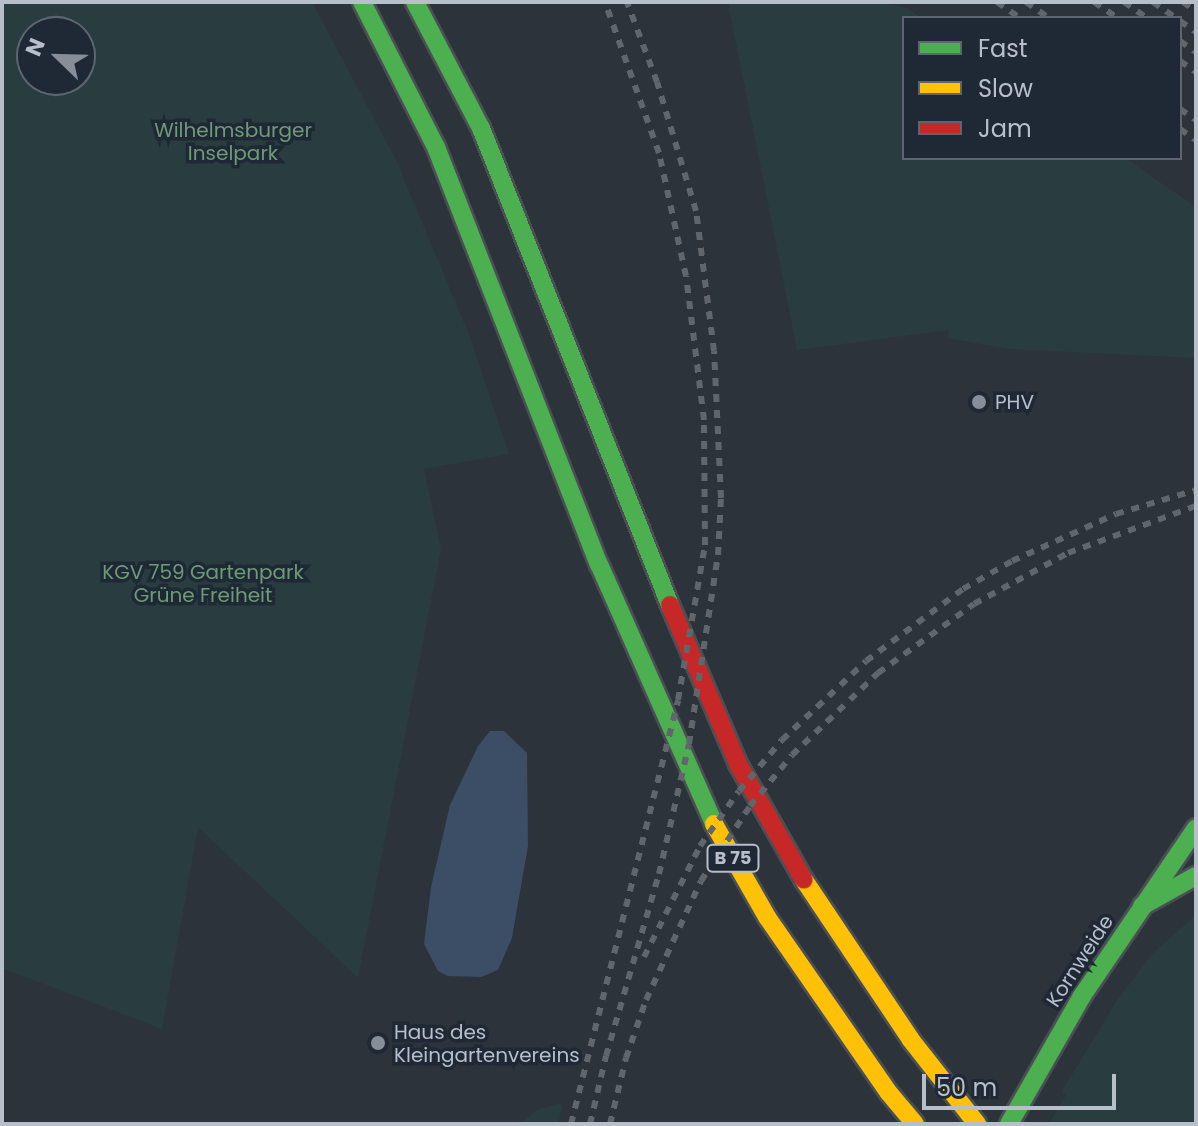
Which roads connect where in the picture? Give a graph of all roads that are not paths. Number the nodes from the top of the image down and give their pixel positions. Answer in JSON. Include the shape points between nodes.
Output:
{"nodes":[{"id":1,"x":362,"y":2,"type":"edge"},
{"id":2,"x":415,"y":2,"type":"edge"},
{"id":3,"x":1196,"y":828,"type":"edge"},
{"id":4,"x":1196,"y":876,"type":"edge"},
{"id":5,"x":1142,"y":906,"type":"junction"},
{"id":6,"x":915,"y":1124,"type":"edge"},
{"id":7,"x":977,"y":1124,"type":"edge"},
{"id":8,"x":1009,"y":1124,"type":"edge"}],
"edges":[{"from":1,"to":6,"type":"main road","number":"B 75","via":[[436,147],[599,564],[702,803],[767,917]]},
{"from":2,"to":7,"type":"main road","number":"B 75","via":[[488,142],[645,547],[738,764],[850,951]]},
{"from":3,"to":5,"type":"main road","name":"Kornweide"},
{"from":4,"to":5,"type":"main road"},
{"from":5,"to":8,"type":"main road","name":"Kornweide","via":[[1082,996]]}]}
